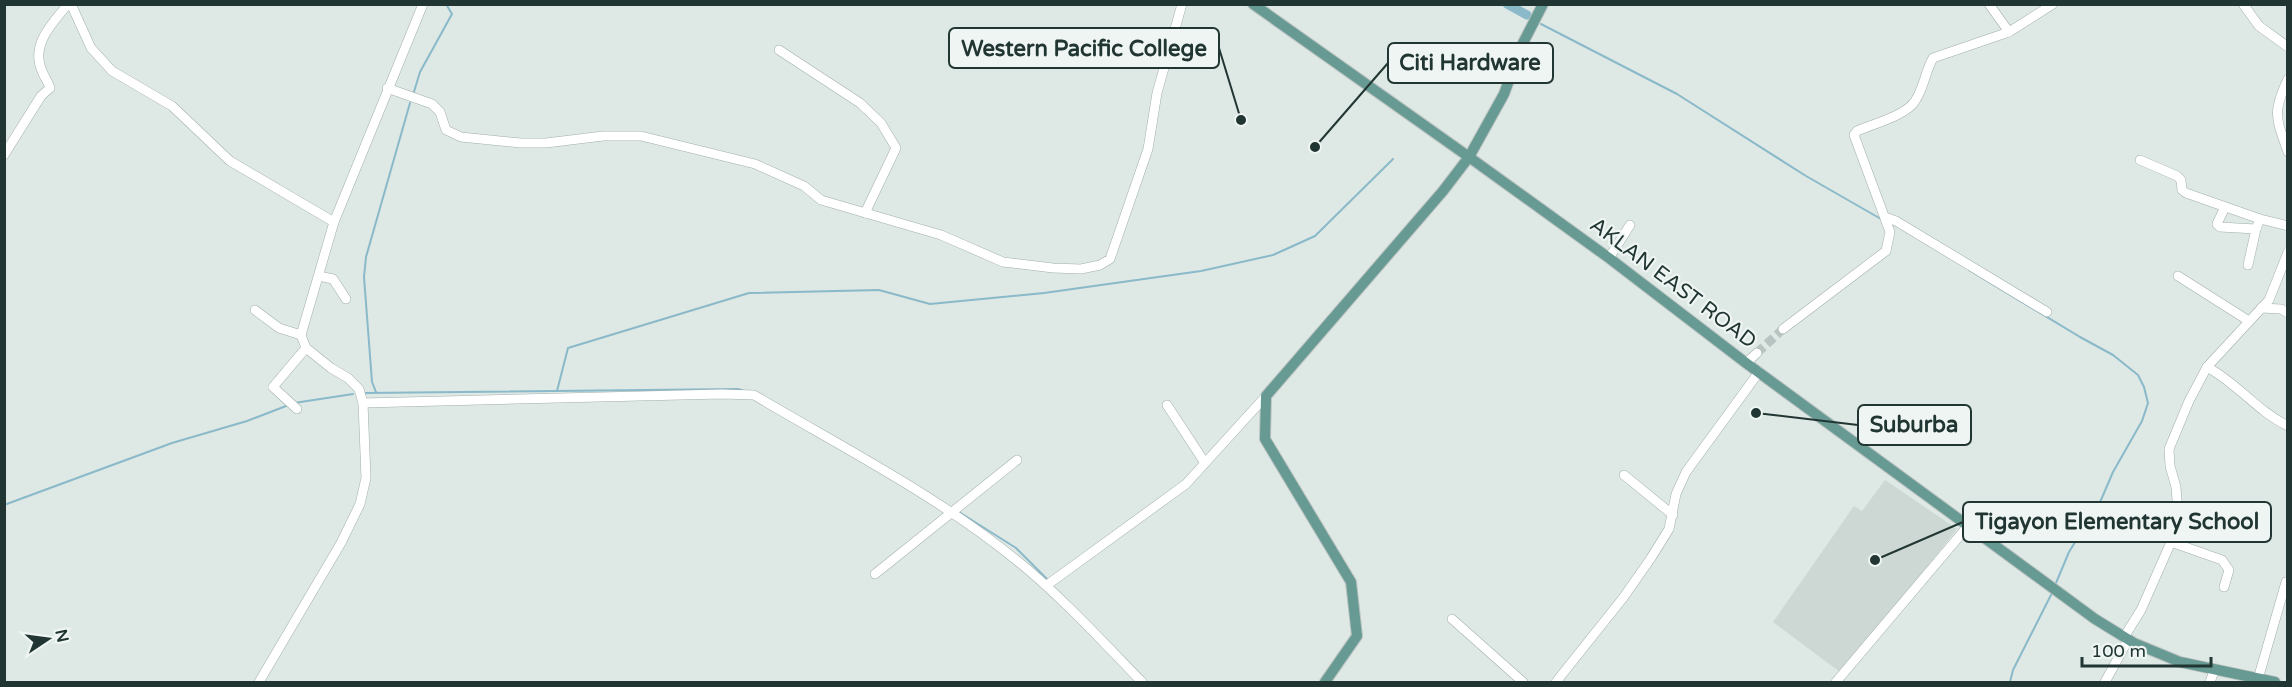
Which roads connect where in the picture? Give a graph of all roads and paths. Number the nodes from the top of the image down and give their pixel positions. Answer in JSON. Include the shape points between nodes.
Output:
{"nodes":[{"id":1,"x":70,"y":4,"type":"edge"},
{"id":2,"x":423,"y":4,"type":"edge"},
{"id":3,"x":1182,"y":4,"type":"edge"},
{"id":4,"x":1253,"y":4,"type":"edge"},
{"id":5,"x":1543,"y":4,"type":"edge"},
{"id":6,"x":1989,"y":4,"type":"edge"},
{"id":7,"x":2053,"y":4,"type":"edge"},
{"id":8,"x":2242,"y":4,"type":"edge"},
{"id":9,"x":2009,"y":32,"type":"junction"},
{"id":10,"x":2288,"y":46,"type":"edge"},
{"id":11,"x":779,"y":50,"type":"dead end"},
{"id":12,"x":2288,"y":79,"type":"edge"},
{"id":13,"x":387,"y":88,"type":"junction"},
{"id":14,"x":4,"y":135,"type":"edge"},
{"id":15,"x":14,"y":141,"type":"junction"},
{"id":16,"x":2288,"y":152,"type":"edge"},
{"id":17,"x":4,"y":155,"type":"edge"},
{"id":18,"x":1469,"y":157,"type":"junction"},
{"id":19,"x":2140,"y":160,"type":"dead end"},
{"id":20,"x":2225,"y":207,"type":"junction"},
{"id":21,"x":866,"y":213,"type":"junction"},
{"id":22,"x":1885,"y":217,"type":"junction"},
{"id":23,"x":2260,"y":219,"type":"junction"},
{"id":24,"x":334,"y":222,"type":"junction"},
{"id":25,"x":1630,"y":225,"type":"dead end"},
{"id":26,"x":2288,"y":226,"type":"edge"},
{"id":27,"x":2256,"y":229,"type":"junction"},
{"id":28,"x":2288,"y":252,"type":"edge"},
{"id":29,"x":1609,"y":258,"type":"junction"},
{"id":30,"x":2248,"y":265,"type":"dead end"},
{"id":31,"x":320,"y":276,"type":"junction"},
{"id":32,"x":2178,"y":276,"type":"dead end"},
{"id":33,"x":346,"y":299,"type":"dead end"},
{"id":34,"x":2261,"y":308,"type":"junction"},
{"id":35,"x":255,"y":310,"type":"dead end"},
{"id":36,"x":2047,"y":312,"type":"dead end"},
{"id":37,"x":2288,"y":313,"type":"edge"},
{"id":38,"x":2249,"y":321,"type":"junction"},
{"id":39,"x":1783,"y":329,"type":"tunnel mouth"},
{"id":40,"x":301,"y":335,"type":"junction"},
{"id":41,"x":306,"y":348,"type":"junction"},
{"id":42,"x":1757,"y":353,"type":"tunnel mouth"},
{"id":43,"x":1746,"y":363,"type":"junction"},
{"id":44,"x":2207,"y":368,"type":"junction"},
{"id":45,"x":1759,"y":372,"type":"junction"},
{"id":46,"x":1266,"y":396,"type":"junction"},
{"id":47,"x":363,"y":403,"type":"junction"},
{"id":48,"x":1167,"y":405,"type":"dead end"},
{"id":49,"x":297,"y":409,"type":"dead end"},
{"id":50,"x":2288,"y":426,"type":"edge"},
{"id":51,"x":1017,"y":460,"type":"dead end"},
{"id":52,"x":1205,"y":464,"type":"junction"},
{"id":53,"x":1624,"y":475,"type":"dead end"},
{"id":54,"x":951,"y":512,"type":"junction"},
{"id":55,"x":1673,"y":514,"type":"junction"},
{"id":56,"x":1968,"y":526,"type":"junction"},
{"id":57,"x":2171,"y":542,"type":"junction"},
{"id":58,"x":875,"y":574,"type":"dead end"},
{"id":59,"x":2286,"y":582,"type":"edge"},
{"id":60,"x":1047,"y":585,"type":"junction"},
{"id":61,"x":2224,"y":587,"type":"dead end"},
{"id":62,"x":1452,"y":619,"type":"dead end"},
{"id":63,"x":2126,"y":638,"type":"junction"},
{"id":64,"x":2214,"y":670,"type":"junction"},
{"id":65,"x":2258,"y":679,"type":"junction"},
{"id":66,"x":260,"y":682,"type":"edge"},
{"id":67,"x":1142,"y":682,"type":"edge"},
{"id":68,"x":1325,"y":682,"type":"edge"},
{"id":69,"x":1522,"y":682,"type":"edge"},
{"id":70,"x":1556,"y":682,"type":"edge"},
{"id":71,"x":1836,"y":682,"type":"edge"},
{"id":72,"x":2106,"y":682,"type":"edge"},
{"id":73,"x":2210,"y":682,"type":"edge"},
{"id":74,"x":2275,"y":682,"type":"edge"}],
"edges":[{"from":1,"to":15,"type":"street","via":[[38,48],[42,72],[50,88]]},
{"from":1,"to":24,"type":"street","via":[[91,48],[112,71],[172,106],[230,161]]},
{"from":2,"to":13,"type":"street"},
{"from":3,"to":21,"type":"street","via":[[1157,93],[1149,148],[1110,259],[1081,269],[1003,262],[941,236]]},
{"from":4,"to":18,"type":"main road","name":"AKLAN EAST ROAD"},
{"from":5,"to":18,"type":"main road","via":[[1527,32],[1504,94]]},
{"from":6,"to":9,"type":"street"},
{"from":7,"to":9,"type":"street"},
{"from":8,"to":10,"type":"street","via":[[2259,26]]},
{"from":9,"to":22,"type":"street","via":[[1933,58],[1914,104],[1854,135]]},
{"from":11,"to":21,"type":"street","via":[[860,103],[881,123],[896,148]]},
{"from":12,"to":16,"type":"street","via":[[2277,104]]},
{"from":13,"to":21,"type":"street","via":[[432,104],[440,112],[446,130],[460,137],[546,143],[641,136],[755,164],[804,186],[821,200]]},
{"from":13,"to":24,"type":"street"},
{"from":14,"to":15,"type":"street"},
{"from":15,"to":17,"type":"street"},
{"from":18,"to":29,"type":"main road","name":"AKLAN EAST ROAD"},
{"from":18,"to":46,"type":"main road"},
{"from":19,"to":20,"type":"street","via":[[2177,176],[2182,190]]},
{"from":20,"to":23,"type":"street"},
{"from":20,"to":27,"type":"street","via":[[2217,224],[2220,227]]},
{"from":22,"to":36,"type":"street"},
{"from":22,"to":39,"type":"street","via":[[1890,232],[1887,250]]},
{"from":23,"to":26,"type":"street"},
{"from":23,"to":27,"type":"street"},
{"from":24,"to":31,"type":"street"},
{"from":25,"to":29,"type":"street"},
{"from":27,"to":30,"type":"street"},
{"from":28,"to":34,"type":"street","via":[[2269,300]]},
{"from":29,"to":43,"type":"main road","name":"AKLAN EAST ROAD"},
{"from":31,"to":33,"type":"street","via":[[333,279]]},
{"from":31,"to":40,"type":"street"},
{"from":32,"to":38,"type":"street"},
{"from":34,"to":37,"type":"street"},
{"from":34,"to":38,"type":"street"},
{"from":35,"to":40,"type":"street","via":[[279,328]]},
{"from":38,"to":44,"type":"street"},
{"from":40,"to":41,"type":"street"},
{"from":41,"to":47,"type":"street","via":[[348,378],[359,389]]},
{"from":41,"to":49,"type":"street","via":[[273,387]]},
{"from":42,"to":43,"type":"street"},
{"from":43,"to":45,"type":"main road","name":"AKLAN EAST ROAD"},
{"from":44,"to":50,"type":"street","via":[[2221,374],[2272,419]]},
{"from":44,"to":57,"type":"street","via":[[2188,401],[2169,449],[2178,512]]},
{"from":45,"to":55,"type":"street","via":[[1686,472],[1676,494]]},
{"from":45,"to":56,"type":"main road","name":"AKLAN EAST ROAD"},
{"from":46,"to":52,"type":"street"},
{"from":46,"to":68,"type":"main road","via":[[1265,439],[1351,582],[1357,636]]},
{"from":47,"to":54,"type":"street","via":[[754,395]]},
{"from":47,"to":66,"type":"street","via":[[366,478],[360,504]]},
{"from":48,"to":52,"type":"street"},
{"from":51,"to":54,"type":"street"},
{"from":52,"to":60,"type":"street","via":[[1186,484]]},
{"from":53,"to":55,"type":"street"},
{"from":54,"to":58,"type":"street"},
{"from":54,"to":60,"type":"street"},
{"from":55,"to":70,"type":"street","via":[[1669,529],[1639,576]]},
{"from":56,"to":63,"type":"main road","name":"AKLAN EAST ROAD"},
{"from":56,"to":71,"type":"street"},
{"from":57,"to":61,"type":"street","via":[[2222,560],[2229,570]]},
{"from":57,"to":63,"type":"street"},
{"from":59,"to":65,"type":"street"},
{"from":60,"to":67,"type":"street"},
{"from":62,"to":69,"type":"street"},
{"from":63,"to":64,"type":"main road","name":"AKLAN EAST ROAD","via":[[2180,662]]},
{"from":63,"to":72,"type":"street"},
{"from":64,"to":65,"type":"main road","name":"AKLAN EAST ROAD"},
{"from":64,"to":73,"type":"street"},
{"from":65,"to":74,"type":"main road","name":"AKLAN EAST ROAD"}]}
